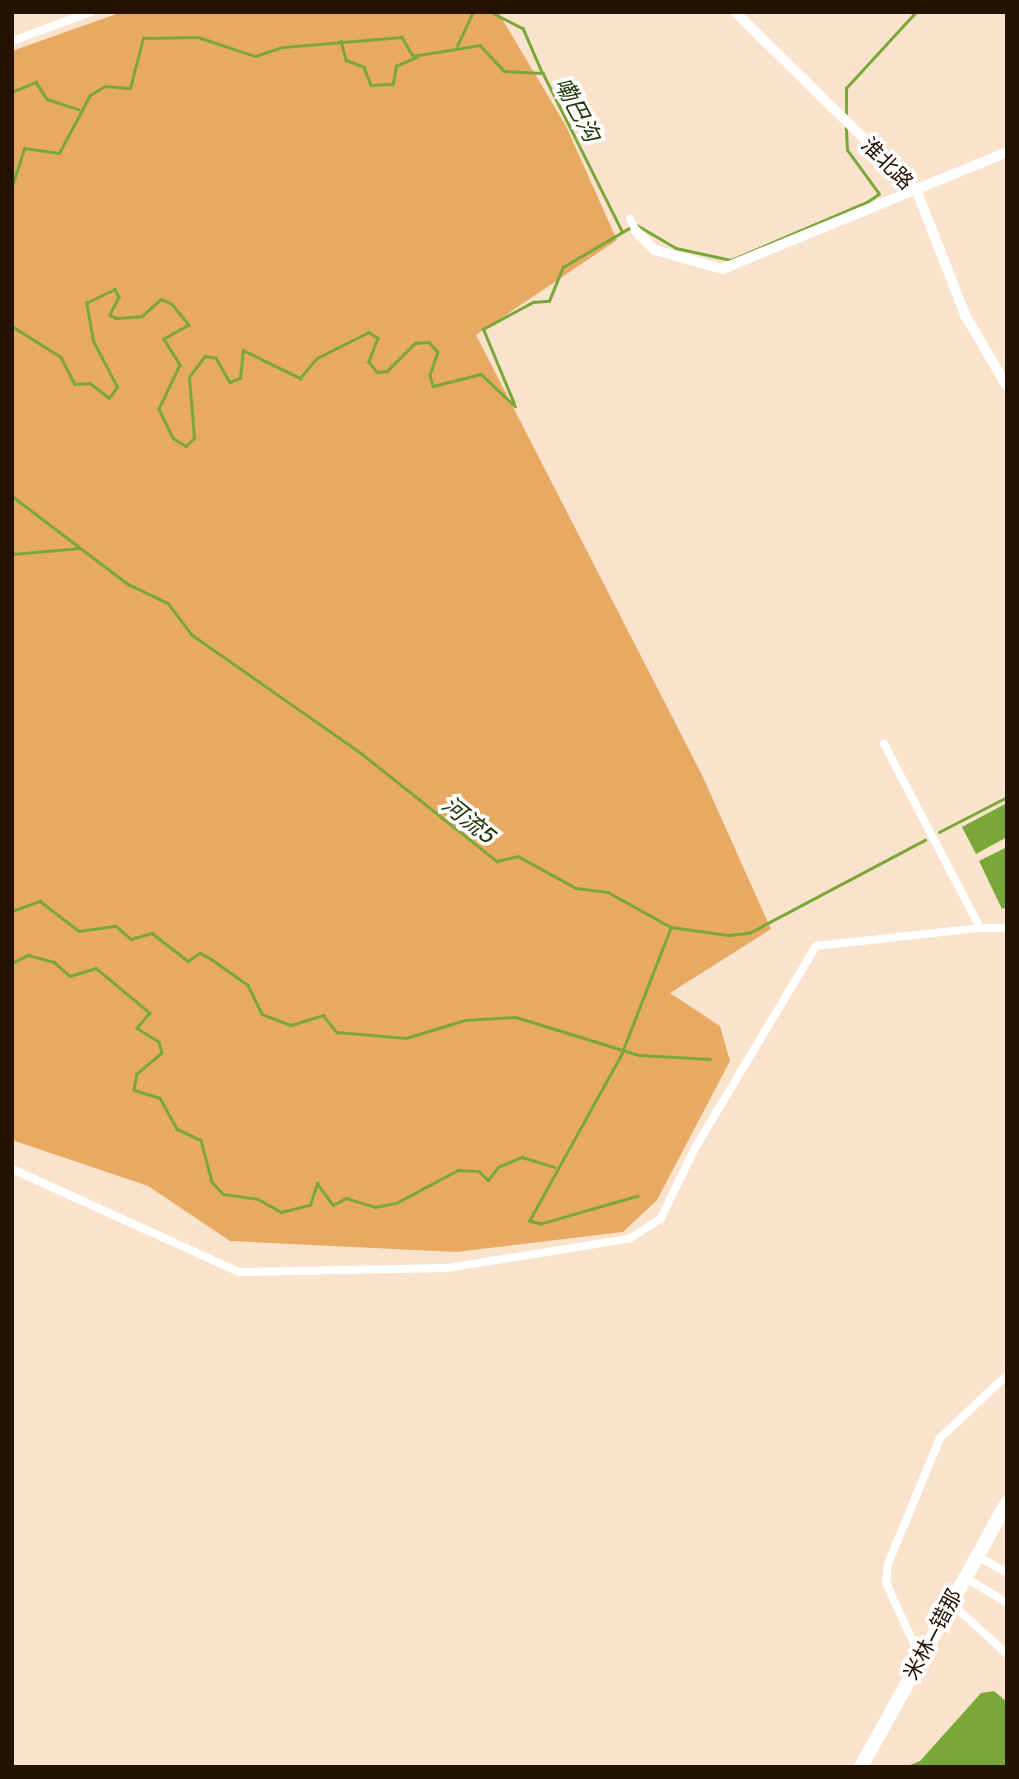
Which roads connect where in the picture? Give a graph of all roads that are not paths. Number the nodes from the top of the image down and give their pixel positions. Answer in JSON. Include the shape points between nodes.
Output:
{"nodes":[{"id":1,"x":91,"y":12,"type":"edge"},
{"id":2,"x":735,"y":12,"type":"edge"},
{"id":3,"x":12,"y":41,"type":"edge"},
{"id":4,"x":1007,"y":152,"type":"edge"},
{"id":5,"x":916,"y":189,"type":"junction"},
{"id":6,"x":630,"y":219,"type":"dead end"},
{"id":7,"x":636,"y":231,"type":"joint"},
{"id":8,"x":1007,"y":386,"type":"edge"},
{"id":9,"x":884,"y":744,"type":"dead end"},
{"id":10,"x":980,"y":928,"type":"junction"},
{"id":11,"x":1007,"y":928,"type":"edge"},
{"id":12,"x":12,"y":1169,"type":"edge"},
{"id":13,"x":1007,"y":1375,"type":"edge"},
{"id":14,"x":1006,"y":1505,"type":"edge"},
{"id":15,"x":975,"y":1555,"type":"junction"},
{"id":16,"x":1007,"y":1573,"type":"edge"},
{"id":17,"x":963,"y":1576,"type":"junction"},
{"id":18,"x":950,"y":1602,"type":"junction"},
{"id":19,"x":1007,"y":1603,"type":"edge"},
{"id":20,"x":1007,"y":1654,"type":"edge"},
{"id":21,"x":920,"y":1657,"type":"junction"},
{"id":22,"x":861,"y":1767,"type":"edge"}],
"edges":[{"from":1,"to":3,"type":"street"},
{"from":2,"to":5,"type":"street","name":"淮北路"},
{"from":4,"to":5,"type":"street"},
{"from":5,"to":7,"type":"street","via":[[723,269],[655,250]]},
{"from":5,"to":8,"type":"street","name":"淮北路","via":[[965,316]]},
{"from":6,"to":7,"type":"street"},
{"from":9,"to":10,"type":"street"},
{"from":10,"to":11,"type":"street"},
{"from":10,"to":12,"type":"street","via":[[816,946],[695,1148],[661,1218],[642,1234],[617,1242],[447,1268],[239,1272]]},
{"from":13,"to":21,"type":"street","via":[[940,1438],[888,1564],[886,1583]]},
{"from":14,"to":15,"type":"highway","name":"米林—错那"},
{"from":15,"to":16,"type":"street"},
{"from":15,"to":17,"type":"highway","name":"米林—错那"},
{"from":17,"to":18,"type":"highway","name":"米林—错那"},
{"from":17,"to":19,"type":"street"},
{"from":18,"to":20,"type":"street"},
{"from":18,"to":21,"type":"highway","name":"米林—错那"},
{"from":21,"to":22,"type":"highway","name":"米林—错那"}]}
